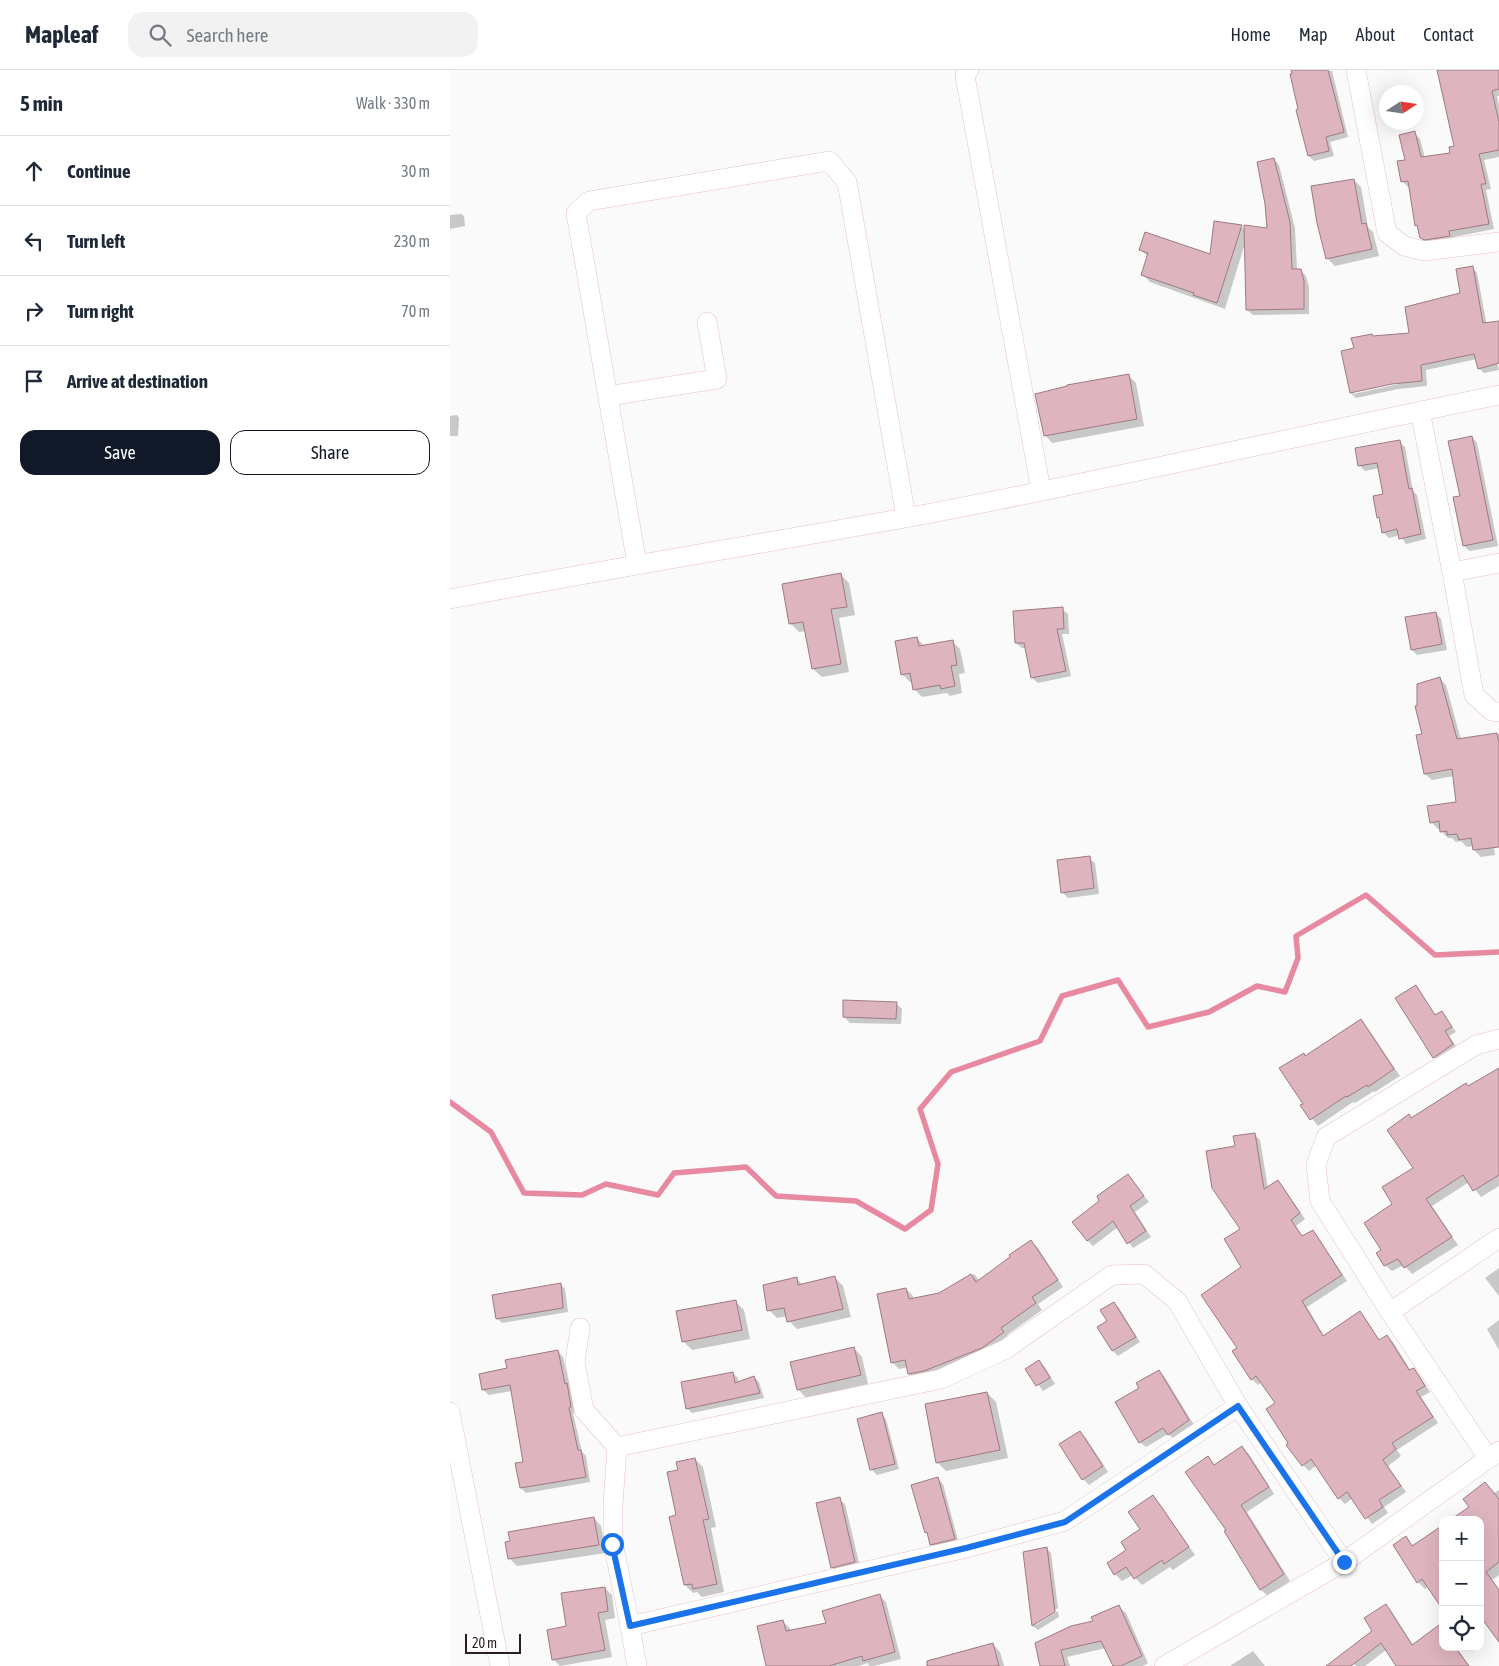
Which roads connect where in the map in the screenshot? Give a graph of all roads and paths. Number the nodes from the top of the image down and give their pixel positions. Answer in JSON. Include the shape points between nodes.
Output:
{"nodes":[{"id":1,"x":969,"y":70,"type":"edge"},
{"id":2,"x":1356,"y":70,"type":"edge"},
{"id":3,"x":1499,"y":242,"type":"edge"},
{"id":4,"x":708,"y":322,"type":"dead end"},
{"id":5,"x":1499,"y":395,"type":"edge"},
{"id":6,"x":608,"y":396,"type":"junction"},
{"id":7,"x":1420,"y":411,"type":"junction"},
{"id":8,"x":1041,"y":490,"type":"junction"},
{"id":9,"x":906,"y":518,"type":"junction"},
{"id":10,"x":1499,"y":563,"type":"edge"},
{"id":11,"x":637,"y":564,"type":"junction"},
{"id":12,"x":1452,"y":572,"type":"junction"},
{"id":13,"x":450,"y":599,"type":"edge"},
{"id":14,"x":1499,"y":712,"type":"edge"},
{"id":15,"x":1499,"y":1039,"type":"edge"},
{"id":16,"x":1499,"y":1238,"type":"edge"},
{"id":17,"x":1390,"y":1312,"type":"junction"},
{"id":18,"x":580,"y":1328,"type":"dead end"},
{"id":19,"x":1238,"y":1406,"type":"junction"},
{"id":20,"x":450,"y":1412,"type":"edge"},
{"id":21,"x":618,"y":1447,"type":"junction"},
{"id":22,"x":1494,"y":1454,"type":"edge"},
{"id":23,"x":1344,"y":1562,"type":"junction"},
{"id":24,"x":630,"y":1626,"type":"junction"},
{"id":25,"x":500,"y":1666,"type":"edge"},
{"id":26,"x":637,"y":1666,"type":"edge"},
{"id":27,"x":1164,"y":1666,"type":"edge"}],
"edges":[{"from":1,"to":8,"type":"street","via":[[965,76]]},
{"from":2,"to":3,"type":"street","via":[[1387,233],[1404,246],[1424,251]]},
{"from":4,"to":6,"type":"street","via":[[717,379]]},
{"from":5,"to":7,"type":"street"},
{"from":6,"to":9,"type":"street","via":[[576,213],[589,201],[829,161],[847,182]]},
{"from":6,"to":11,"type":"street"},
{"from":7,"to":8,"type":"street"},
{"from":7,"to":12,"type":"street"},
{"from":8,"to":9,"type":"street"},
{"from":9,"to":11,"type":"street"},
{"from":10,"to":12,"type":"street"},
{"from":11,"to":13,"type":"street"},
{"from":12,"to":14,"type":"street","via":[[1474,696],[1492,711]]},
{"from":15,"to":17,"type":"street","via":[[1476,1045],[1326,1137],[1316,1166],[1320,1201]]},
{"from":16,"to":17,"type":"street"},
{"from":17,"to":22,"type":"street"},
{"from":18,"to":21,"type":"street","via":[[575,1362],[584,1410]]},
{"from":19,"to":21,"type":"street","via":[[1178,1301],[1144,1274],[1112,1275],[1006,1349],[941,1379]]},
{"from":19,"to":23,"type":"street"},
{"from":19,"to":24,"type":"street","via":[[1065,1522]]},
{"from":20,"to":25,"type":"street"},
{"from":21,"to":24,"type":"street","via":[[612,1544]]},
{"from":22,"to":23,"type":"street"},
{"from":23,"to":27,"type":"street"},
{"from":24,"to":26,"type":"street"}]}
